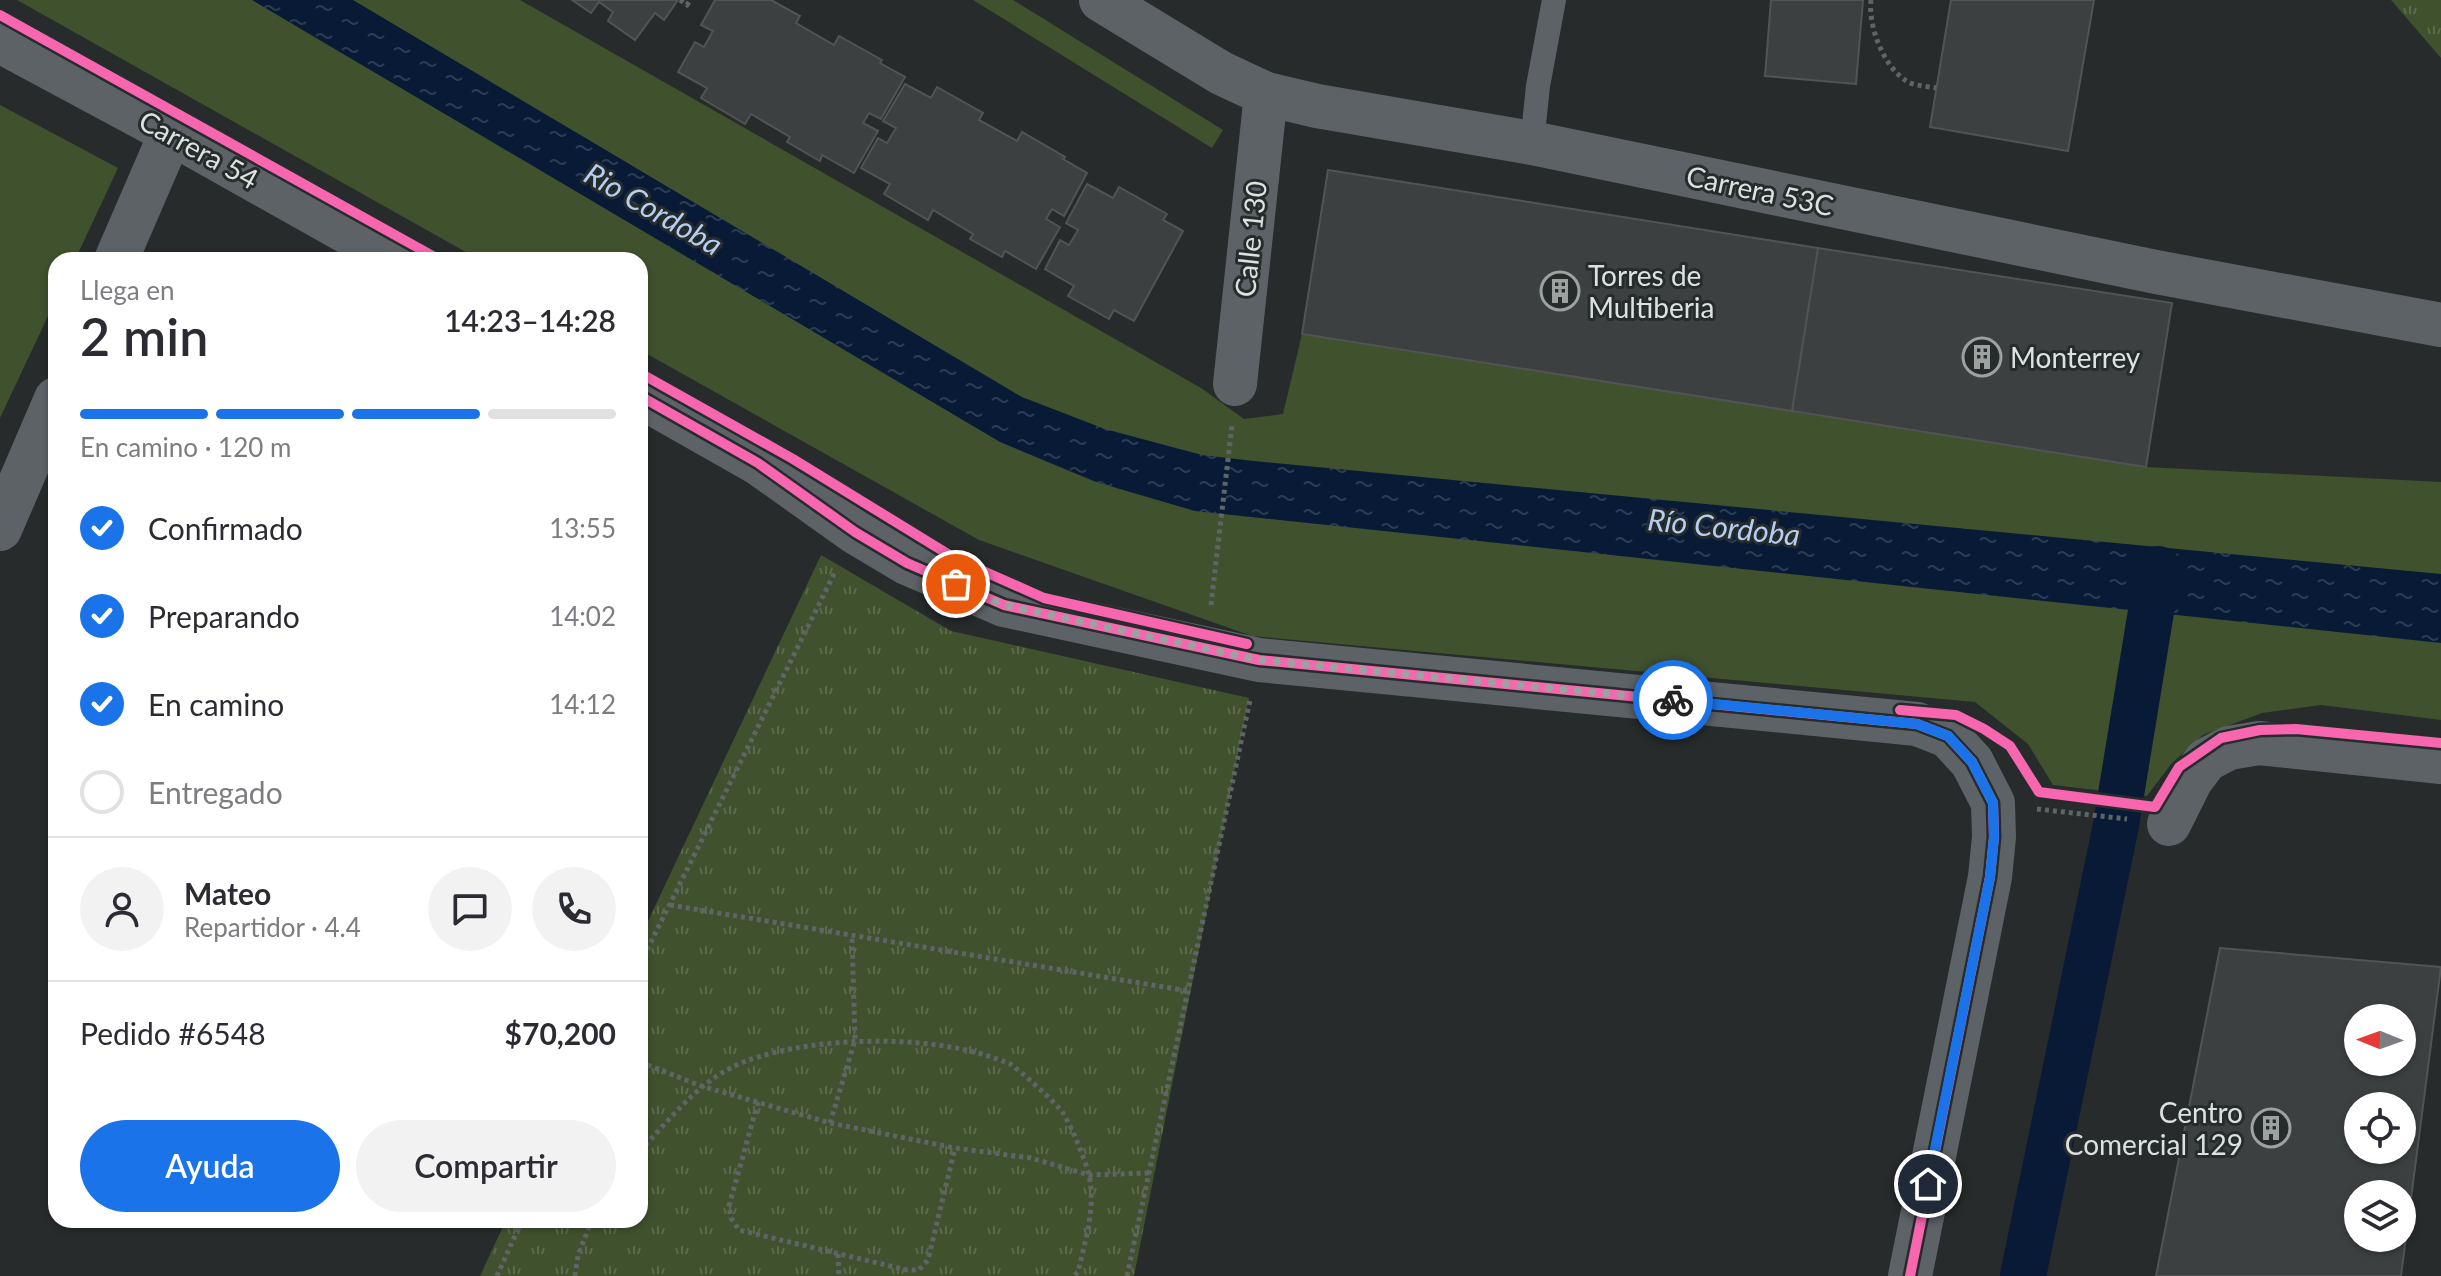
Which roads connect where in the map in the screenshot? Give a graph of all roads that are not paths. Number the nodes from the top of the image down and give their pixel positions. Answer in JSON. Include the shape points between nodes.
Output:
{"nodes":[{"id":1,"x":1101,"y":0,"type":"edge"},
{"id":2,"x":1554,"y":0,"type":"edge"},
{"id":3,"x":0,"y":41,"type":"edge"},
{"id":4,"x":1266,"y":94,"type":"junction"},
{"id":5,"x":171,"y":133,"type":"junction"},
{"id":6,"x":1532,"y":143,"type":"junction"},
{"id":7,"x":119,"y":252,"type":"edge"},
{"id":8,"x":383,"y":252,"type":"edge"},
{"id":9,"x":2441,"y":325,"type":"edge"},
{"id":10,"x":1235,"y":384,"type":"dead end"},
{"id":11,"x":648,"y":401,"type":"edge"},
{"id":12,"x":48,"y":418,"type":"edge"},
{"id":13,"x":0,"y":529,"type":"edge"},
{"id":14,"x":2441,"y":762,"type":"edge"},
{"id":15,"x":2155,"y":822,"type":"road end"},
{"id":16,"x":1910,"y":1276,"type":"edge"}],
"edges":[{"from":1,"to":4,"type":"street","name":"Carrera 53C","via":[[1221,73]]},
{"from":2,"to":6,"type":"lane"},
{"from":3,"to":5,"type":"street","name":"Carrera 54"},
{"from":4,"to":6,"type":"street","name":"Carrera 53C"},
{"from":4,"to":10,"type":"street","name":"Calle 130"},
{"from":5,"to":7,"type":"street"},
{"from":5,"to":8,"type":"street","name":"Carrera 54"},
{"from":6,"to":9,"type":"street","name":"Carrera 53C"},
{"from":11,"to":16,"type":"street","via":[[758,463],[907,563],[1004,605],[1259,660],[1917,724],[1948,736],[1972,762],[1993,803],[1994,837]]},
{"from":12,"to":13,"type":"street"},
{"from":14,"to":15,"type":"street","via":[[2259,743],[2229,748],[2206,760]]}]}
